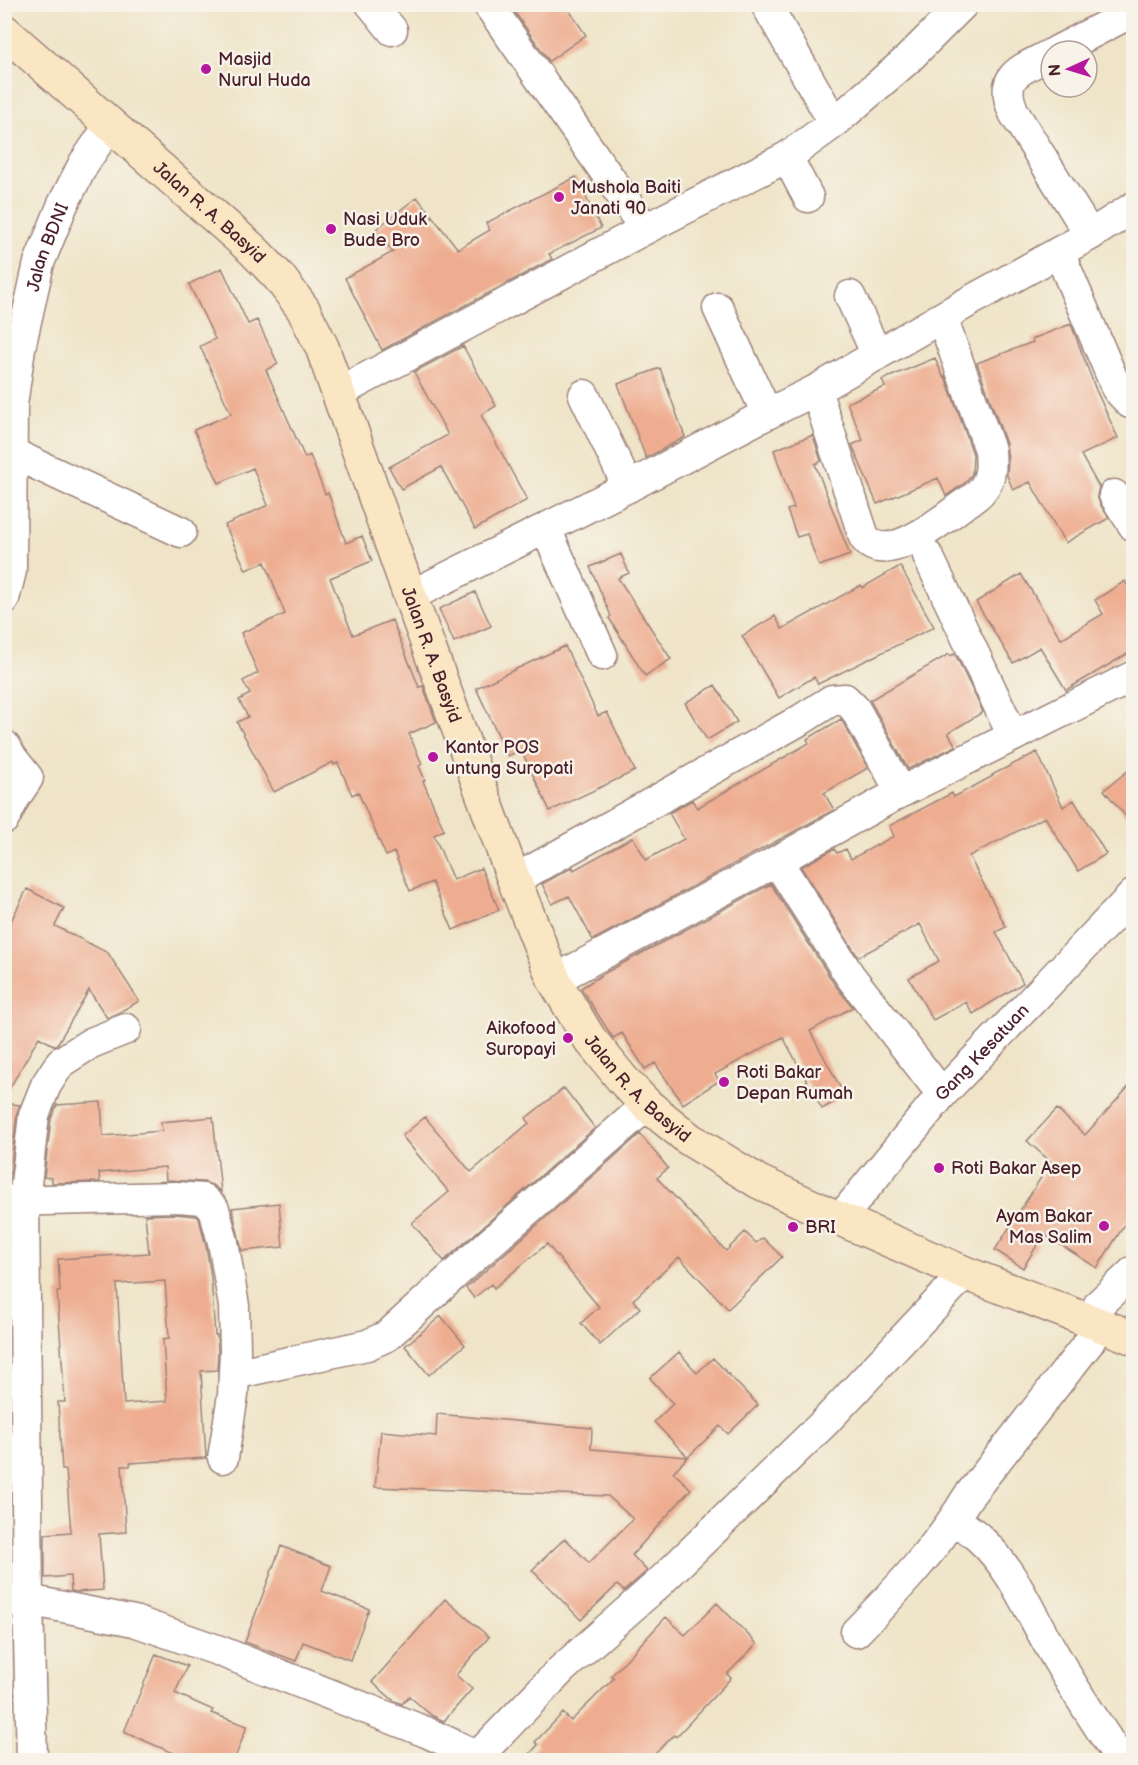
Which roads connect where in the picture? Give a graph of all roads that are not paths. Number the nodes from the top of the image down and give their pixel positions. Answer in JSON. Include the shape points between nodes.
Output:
{"nodes":[{"id":1,"x":371,"y":4,"type":"edge"},
{"id":2,"x":488,"y":4,"type":"edge"},
{"id":3,"x":766,"y":4,"type":"edge"},
{"id":4,"x":963,"y":4,"type":"edge"},
{"id":5,"x":1134,"y":11,"type":"edge"},
{"id":6,"x":392,"y":30,"type":"dead end"},
{"id":7,"x":4,"y":31,"type":"edge"},
{"id":8,"x":1080,"y":39,"type":"edge"},
{"id":9,"x":1039,"y":60,"type":"edge"},
{"id":10,"x":834,"y":123,"type":"junction"},
{"id":11,"x":110,"y":125,"type":"junction"},
{"id":12,"x":787,"y":157,"type":"junction"},
{"id":13,"x":808,"y":197,"type":"dead end"},
{"id":14,"x":1134,"y":207,"type":"edge"},
{"id":15,"x":645,"y":229,"type":"junction"},
{"id":16,"x":1090,"y":235,"type":"junction"},
{"id":17,"x":1059,"y":252,"type":"junction"},
{"id":18,"x":850,"y":296,"type":"dead end"},
{"id":19,"x":718,"y":308,"type":"dead end"},
{"id":20,"x":942,"y":318,"type":"junction"},
{"id":21,"x":877,"y":355,"type":"junction"},
{"id":22,"x":816,"y":390,"type":"junction"},
{"id":23,"x":338,"y":393,"type":"junction"},
{"id":24,"x":584,"y":395,"type":"dead end"},
{"id":25,"x":1134,"y":403,"type":"edge"},
{"id":26,"x":767,"y":414,"type":"junction"},
{"id":27,"x":8,"y":452,"type":"edge"},
{"id":28,"x":628,"y":487,"type":"junction"},
{"id":29,"x":1114,"y":495,"type":"dead end"},
{"id":30,"x":1134,"y":526,"type":"edge"},
{"id":31,"x":546,"y":529,"type":"junction"},
{"id":32,"x":182,"y":532,"type":"dead end"},
{"id":33,"x":928,"y":556,"type":"dead end"},
{"id":34,"x":410,"y":596,"type":"junction"},
{"id":35,"x":4,"y":600,"type":"edge"},
{"id":36,"x":602,"y":655,"type":"dead end"},
{"id":37,"x":1134,"y":676,"type":"edge"},
{"id":38,"x":1012,"y":736,"type":"junction"},
{"id":39,"x":4,"y":745,"type":"edge"},
{"id":40,"x":901,"y":792,"type":"junction"},
{"id":41,"x":4,"y":819,"type":"edge"},
{"id":42,"x":777,"y":861,"type":"junction"},
{"id":43,"x":514,"y":880,"type":"junction"},
{"id":44,"x":1134,"y":894,"type":"edge"},
{"id":45,"x":554,"y":980,"type":"junction"},
{"id":46,"x":126,"y":1029,"type":"dead end"},
{"id":47,"x":942,"y":1094,"type":"junction"},
{"id":48,"x":646,"y":1105,"type":"junction"},
{"id":49,"x":14,"y":1201,"type":"edge"},
{"id":50,"x":840,"y":1219,"type":"junction"},
{"id":51,"x":1134,"y":1270,"type":"edge"},
{"id":52,"x":965,"y":1274,"type":"junction"},
{"id":53,"x":1134,"y":1317,"type":"edge"},
{"id":54,"x":1094,"y":1323,"type":"junction"},
{"id":55,"x":1134,"y":1338,"type":"edge"},
{"id":56,"x":1134,"y":1357,"type":"edge"},
{"id":57,"x":234,"y":1374,"type":"junction"},
{"id":58,"x":224,"y":1458,"type":"dead end"},
{"id":59,"x":955,"y":1519,"type":"junction"},
{"id":60,"x":16,"y":1600,"type":"edge"},
{"id":61,"x":856,"y":1632,"type":"dead end"},
{"id":62,"x":476,"y":1758,"type":"edge"},
{"id":63,"x":32,"y":1761,"type":"edge"},
{"id":64,"x":1121,"y":1761,"type":"edge"}],
"edges":[{"from":1,"to":6,"type":"street"},
{"from":2,"to":15,"type":"street"},
{"from":3,"to":10,"type":"street"},
{"from":4,"to":10,"type":"street","via":[[907,60]]},
{"from":5,"to":8,"type":"street"},
{"from":7,"to":11,"type":"main road","name":"Jalan R. A. Basyid"},
{"from":9,"to":16,"type":"street","via":[[1019,71],[1011,81],[1007,90],[1009,102]]},
{"from":10,"to":12,"type":"street"},
{"from":11,"to":23,"type":"main road","name":"Jalan R. A. Basyid","via":[[279,277],[303,309]]},
{"from":11,"to":27,"type":"street","name":"Jalan BDNI","via":[[84,163],[39,263],[20,348]]},
{"from":12,"to":13,"type":"street"},
{"from":12,"to":15,"type":"street"},
{"from":14,"to":16,"type":"street"},
{"from":15,"to":23,"type":"street"},
{"from":16,"to":17,"type":"street"},
{"from":17,"to":20,"type":"street"},
{"from":17,"to":25,"type":"street","via":[[1117,389]]},
{"from":18,"to":21,"type":"street"},
{"from":19,"to":26,"type":"street"},
{"from":20,"to":21,"type":"street"},
{"from":20,"to":22,"type":"street","via":[[990,450],[991,472],[982,491],[910,542],[882,548],[864,537]]},
{"from":21,"to":22,"type":"street"},
{"from":22,"to":26,"type":"street"},
{"from":23,"to":34,"type":"main road","name":"Jalan R. A. Basyid"},
{"from":24,"to":28,"type":"street"},
{"from":26,"to":28,"type":"street"},
{"from":27,"to":32,"type":"street"},
{"from":27,"to":35,"type":"street","name":"Jalan BDNI","via":[[10,571]]},
{"from":28,"to":31,"type":"street"},
{"from":29,"to":30,"type":"street"},
{"from":31,"to":34,"type":"street"},
{"from":31,"to":36,"type":"street"},
{"from":33,"to":38,"type":"street"},
{"from":34,"to":43,"type":"main road","name":"Jalan R. A. Basyid"},
{"from":37,"to":38,"type":"street"},
{"from":38,"to":40,"type":"street"},
{"from":39,"to":41,"type":"street","via":[[28,778]]},
{"from":40,"to":42,"type":"street"},
{"from":40,"to":43,"type":"street","via":[[855,710],[845,699],[832,700]]},
{"from":42,"to":45,"type":"street"},
{"from":42,"to":47,"type":"street","via":[[850,976]]},
{"from":43,"to":45,"type":"main road","name":"Jalan R. A. Basyid"},
{"from":44,"to":47,"type":"street","name":"Gang Kesatuan"},
{"from":45,"to":48,"type":"main road","name":"Jalan R. A. Basyid","via":[[590,1038]]},
{"from":46,"to":49,"type":"street","via":[[91,1043],[61,1062],[46,1085],[34,1115]]},
{"from":47,"to":50,"type":"street","name":"Gang Kesatuan"},
{"from":48,"to":50,"type":"main road","name":"Jalan R. A. Basyid","via":[[690,1139],[759,1182]]},
{"from":48,"to":57,"type":"street","via":[[377,1340]]},
{"from":49,"to":57,"type":"street","via":[[203,1199],[214,1209],[223,1242],[234,1306]]},
{"from":49,"to":60,"type":"street"},
{"from":50,"to":52,"type":"main road","name":"Jalan R. A. Basyid"},
{"from":51,"to":54,"type":"street"},
{"from":52,"to":54,"type":"main road","name":"Jalan R. A. Basyid"},
{"from":52,"to":62,"type":"street","via":[[824,1423],[658,1584],[562,1669]]},
{"from":53,"to":54,"type":"main road"},
{"from":54,"to":55,"type":"main road"},
{"from":54,"to":56,"type":"main road"},
{"from":54,"to":59,"type":"street"},
{"from":57,"to":58,"type":"street"},
{"from":59,"to":61,"type":"street","via":[[900,1587]]},
{"from":59,"to":64,"type":"street","via":[[981,1539],[1000,1561],[1073,1688]]},
{"from":60,"to":62,"type":"street","via":[[134,1622],[217,1650],[426,1732]]},
{"from":60,"to":63,"type":"street"}]}
